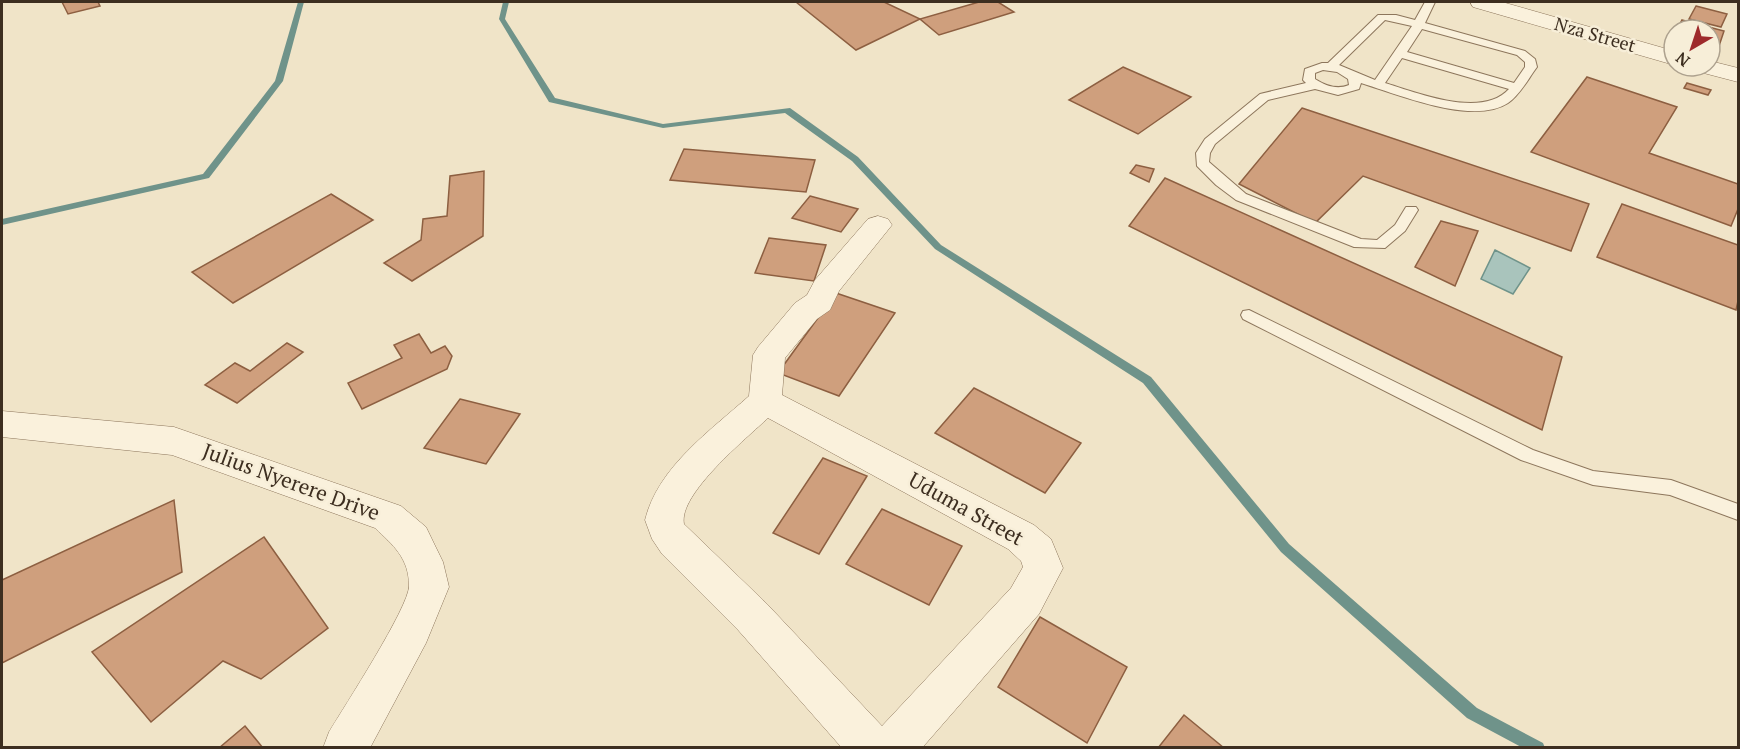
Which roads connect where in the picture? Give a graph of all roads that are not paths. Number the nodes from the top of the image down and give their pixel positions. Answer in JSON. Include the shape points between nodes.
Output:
{"nodes":[{"id":1,"x":1430,"y":2,"type":"edge"},
{"id":2,"x":1486,"y":2,"type":"edge"},
{"id":3,"x":1418,"y":24,"type":"junction"},
{"id":4,"x":1401,"y":54,"type":"junction"},
{"id":5,"x":1662,"y":54,"type":"edge"},
{"id":6,"x":1331,"y":67,"type":"junction"},
{"id":7,"x":1722,"y":71,"type":"edge"},
{"id":8,"x":1738,"y":75,"type":"edge"},
{"id":9,"x":1354,"y":77,"type":"junction"},
{"id":10,"x":1378,"y":84,"type":"junction"},
{"id":11,"x":1315,"y":85,"type":"junction"},
{"id":12,"x":1515,"y":87,"type":"junction"},
{"id":13,"x":1412,"y":210,"type":"dead end"},
{"id":14,"x":878,"y":225,"type":"dead end"},
{"id":15,"x":1249,"y":315,"type":"dead end"},
{"id":16,"x":765,"y":401,"type":"junction"},
{"id":17,"x":2,"y":424,"type":"edge"},
{"id":18,"x":1738,"y":512,"type":"edge"},
{"id":19,"x":345,"y":747,"type":"edge"},
{"id":20,"x":872,"y":747,"type":"edge"},
{"id":21,"x":892,"y":747,"type":"edge"}],
"edges":[{"from":1,"to":3,"type":"lane"},
{"from":2,"to":5,"type":"street","name":"Nza Street"},
{"from":3,"to":4,"type":"lane"},
{"from":3,"to":6,"type":"lane","via":[[1382,17]]},
{"from":3,"to":12,"type":"lane","via":[[1521,53],[1531,61],[1531,68]]},
{"from":4,"to":10,"type":"lane"},
{"from":4,"to":12,"type":"lane"},
{"from":6,"to":9,"type":"lane"},
{"from":6,"to":11,"type":"lane","via":[[1309,71],[1309,80]]},
{"from":7,"to":8,"type":"street"},
{"from":9,"to":10,"type":"lane"},
{"from":9,"to":11,"type":"lane","via":[[1355,86],[1350,90],[1333,91]]},
{"from":10,"to":12,"type":"lane","via":[[1469,108],[1503,102]]},
{"from":11,"to":13,"type":"lane","via":[[1264,97],[1210,142],[1202,163],[1241,197],[1359,244],[1380,244],[1400,228]]},
{"from":14,"to":16,"type":"street","via":[[826,287],[819,302],[770,355]]},
{"from":15,"to":18,"type":"lane","via":[[1527,454],[1593,478],[1671,488]]},
{"from":16,"to":20,"type":"street","via":[[681,481],[669,500],[664,520],[670,536]]},
{"from":16,"to":21,"type":"street","name":"Uduma Street","via":[[1021,537],[1037,551],[1043,567],[1025,601]]},
{"from":17,"to":19,"type":"street","name":"Julius Nyerere Drive","via":[[174,441],[388,517],[413,539],[424,562],[429,587],[411,630]]}]}
